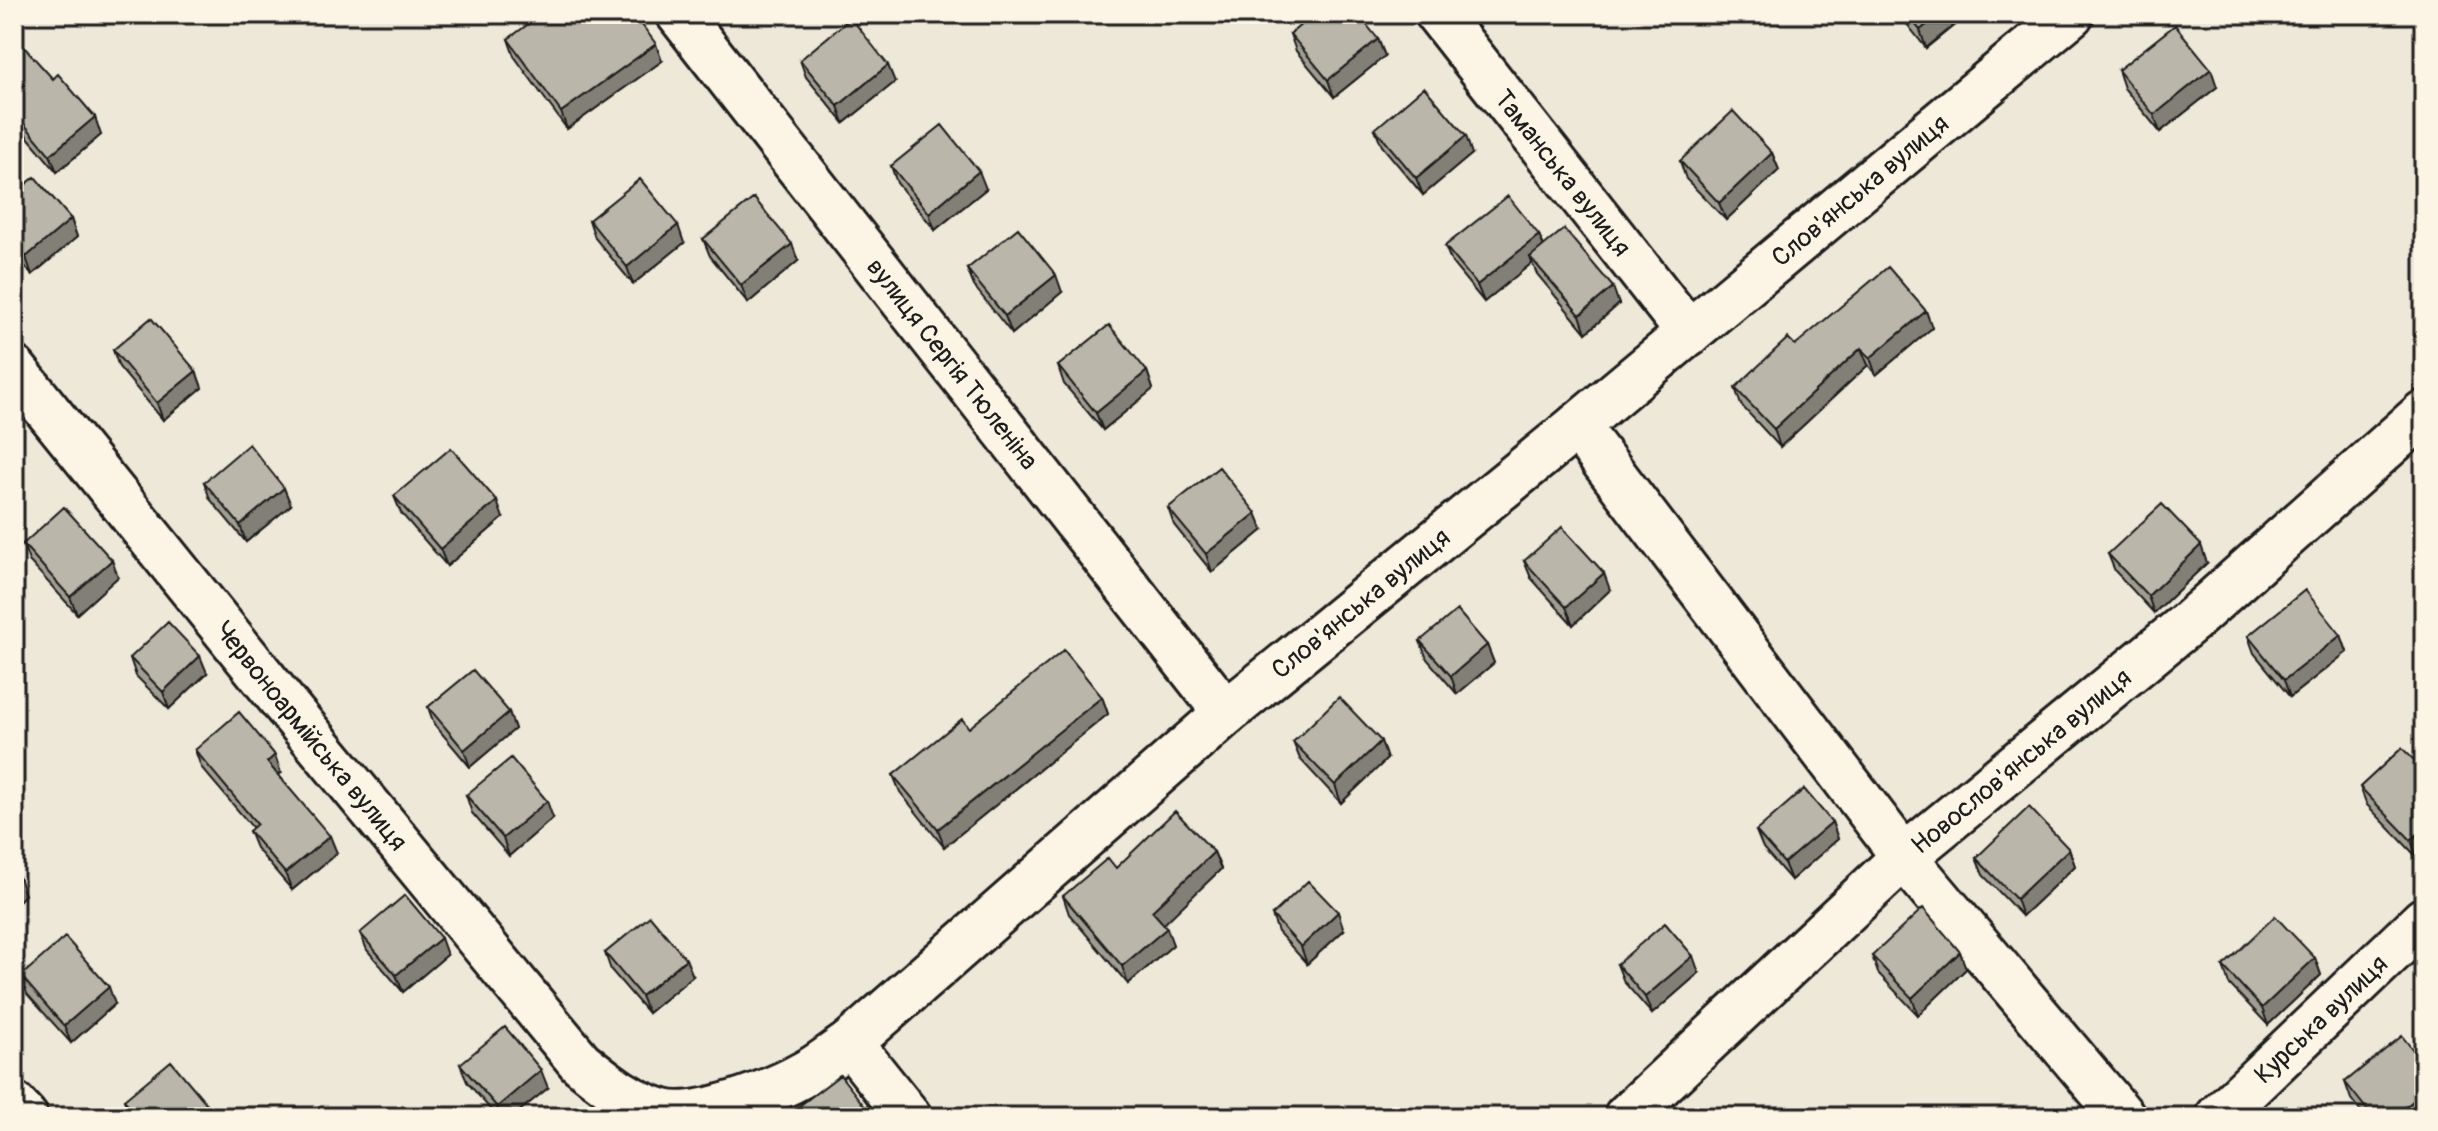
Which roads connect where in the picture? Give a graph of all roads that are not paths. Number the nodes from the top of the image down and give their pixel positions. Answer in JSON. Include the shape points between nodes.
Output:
{"nodes":[{"id":1,"x":679,"y":14,"type":"edge"},
{"id":2,"x":1438,"y":14,"type":"edge"},
{"id":3,"x":2071,"y":14,"type":"edge"},
{"id":4,"x":1689,"y":333,"type":"junction"},
{"id":5,"x":20,"y":390,"type":"edge"},
{"id":6,"x":2424,"y":413,"type":"edge"},
{"id":7,"x":1577,"y":426,"type":"junction"},
{"id":8,"x":1226,"y":713,"type":"junction"},
{"id":9,"x":1904,"y":857,"type":"junction"},
{"id":10,"x":2424,"y":920,"type":"edge"},
{"id":11,"x":850,"y":1043,"type":"junction"},
{"id":12,"x":619,"y":1094,"type":"joint"},
{"id":13,"x":14,"y":1105,"type":"edge"},
{"id":14,"x":25,"y":1117,"type":"edge"},
{"id":15,"x":909,"y":1117,"type":"edge"},
{"id":16,"x":1626,"y":1117,"type":"edge"},
{"id":17,"x":2123,"y":1117,"type":"edge"},
{"id":18,"x":2218,"y":1117,"type":"edge"}],
"edges":[{"from":1,"to":8,"type":"street","name":"вулиця Сергія Тюленіна"},
{"from":2,"to":4,"type":"street","name":"Таманська вулиця"},
{"from":3,"to":4,"type":"street","name":"Слов'янська вулиця"},
{"from":4,"to":7,"type":"street","name":"Слов'янська вулиця"},
{"from":5,"to":12,"type":"street","name":"Червоноармійська вулиця","via":[[580,1062]]},
{"from":6,"to":9,"type":"street","name":"Новослов'янська вулиця","via":[[2191,621]]},
{"from":7,"to":8,"type":"street","name":"Слов'янська вулиця"},
{"from":7,"to":9,"type":"street"},
{"from":8,"to":11,"type":"street","name":"Слов'янська вулиця"},
{"from":9,"to":16,"type":"street","name":"Новослов'янська вулиця"},
{"from":9,"to":17,"type":"street"},
{"from":10,"to":18,"type":"street","name":"Курська вулиця"},
{"from":11,"to":12,"type":"street","name":"Слов'янська вулиця","via":[[805,1074],[708,1110],[666,1113]]},
{"from":11,"to":15,"type":"street"},
{"from":13,"to":14,"type":"street"}]}
